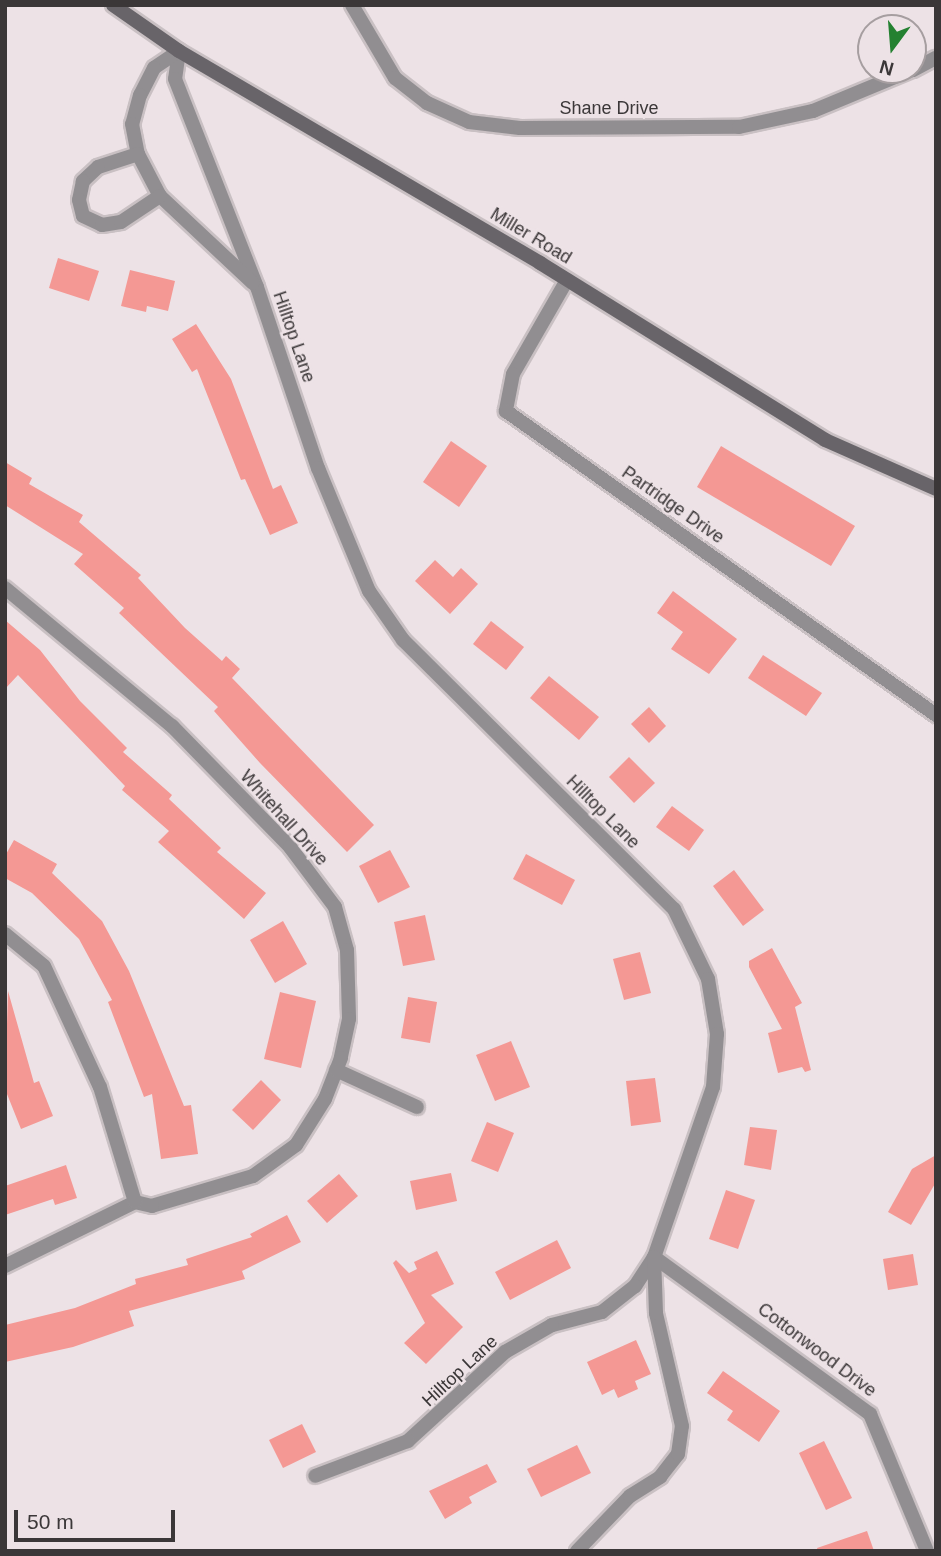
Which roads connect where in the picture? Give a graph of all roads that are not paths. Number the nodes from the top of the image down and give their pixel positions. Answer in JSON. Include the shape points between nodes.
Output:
{"nodes":[{"id":1,"x":113,"y":5,"type":"edge"},
{"id":2,"x":352,"y":5,"type":"edge"},
{"id":3,"x":179,"y":51,"type":"junction"},
{"id":4,"x":879,"y":84,"type":"edge"},
{"id":5,"x":138,"y":154,"type":"junction"},
{"id":6,"x":160,"y":196,"type":"junction"},
{"id":7,"x":567,"y":280,"type":"junction"},
{"id":8,"x":257,"y":287,"type":"junction"},
{"id":9,"x":936,"y":489,"type":"edge"},
{"id":10,"x":5,"y":588,"type":"edge"},
{"id":11,"x":936,"y":715,"type":"edge"},
{"id":12,"x":5,"y":934,"type":"edge"},
{"id":13,"x":336,"y":1070,"type":"junction"},
{"id":14,"x":417,"y":1107,"type":"dead end"},
{"id":15,"x":135,"y":1202,"type":"junction"},
{"id":16,"x":654,"y":1257,"type":"junction"},
{"id":17,"x":5,"y":1266,"type":"edge"},
{"id":18,"x":315,"y":1476,"type":"dead end"},
{"id":19,"x":577,"y":1551,"type":"edge"},
{"id":20,"x":926,"y":1551,"type":"edge"}],
"edges":[{"from":1,"to":3,"type":"street","name":"Miller Road"},
{"from":2,"to":4,"type":"street","name":"Shane Drive","via":[[395,78],[427,103],[469,122],[520,128],[739,127],[813,111]]},
{"from":3,"to":5,"type":"street","via":[[154,68],[139,95],[132,124]]},
{"from":3,"to":7,"type":"street","name":"Miller Road"},
{"from":3,"to":8,"type":"street","name":"Hilltop Lane","via":[[175,79]]},
{"from":5,"to":6,"type":"street"},
{"from":5,"to":6,"type":"street","via":[[98,167],[83,181],[79,200],[83,216],[102,225],[121,222]]},
{"from":6,"to":8,"type":"street"},
{"from":7,"to":9,"type":"street","name":"Miller Road","via":[[825,440]]},
{"from":7,"to":11,"type":"street","name":"Partridge Drive","via":[[513,374],[506,411]]},
{"from":8,"to":16,"type":"street","name":"Hilltop Lane","via":[[318,468],[369,591],[403,639],[674,909],[708,979],[717,1034],[713,1087]]},
{"from":10,"to":13,"type":"street","name":"Whitehall Drive","via":[[172,726],[290,847],[335,907],[347,950],[349,1019]]},
{"from":12,"to":15,"type":"street","via":[[44,966],[100,1087]]},
{"from":13,"to":14,"type":"street"},
{"from":13,"to":15,"type":"street","name":"Whitehall Drive","via":[[325,1099],[296,1145],[253,1176],[152,1206]]},
{"from":15,"to":17,"type":"street","name":"Whitehall Drive"},
{"from":16,"to":18,"type":"street","name":"Hilltop Lane","via":[[635,1286],[602,1312],[552,1325],[505,1352],[408,1441]]},
{"from":16,"to":19,"type":"street","via":[[656,1313],[682,1426],[678,1454],[660,1477],[629,1496]]},
{"from":16,"to":20,"type":"street","name":"Cottonwood Drive","via":[[870,1414]]}]}
